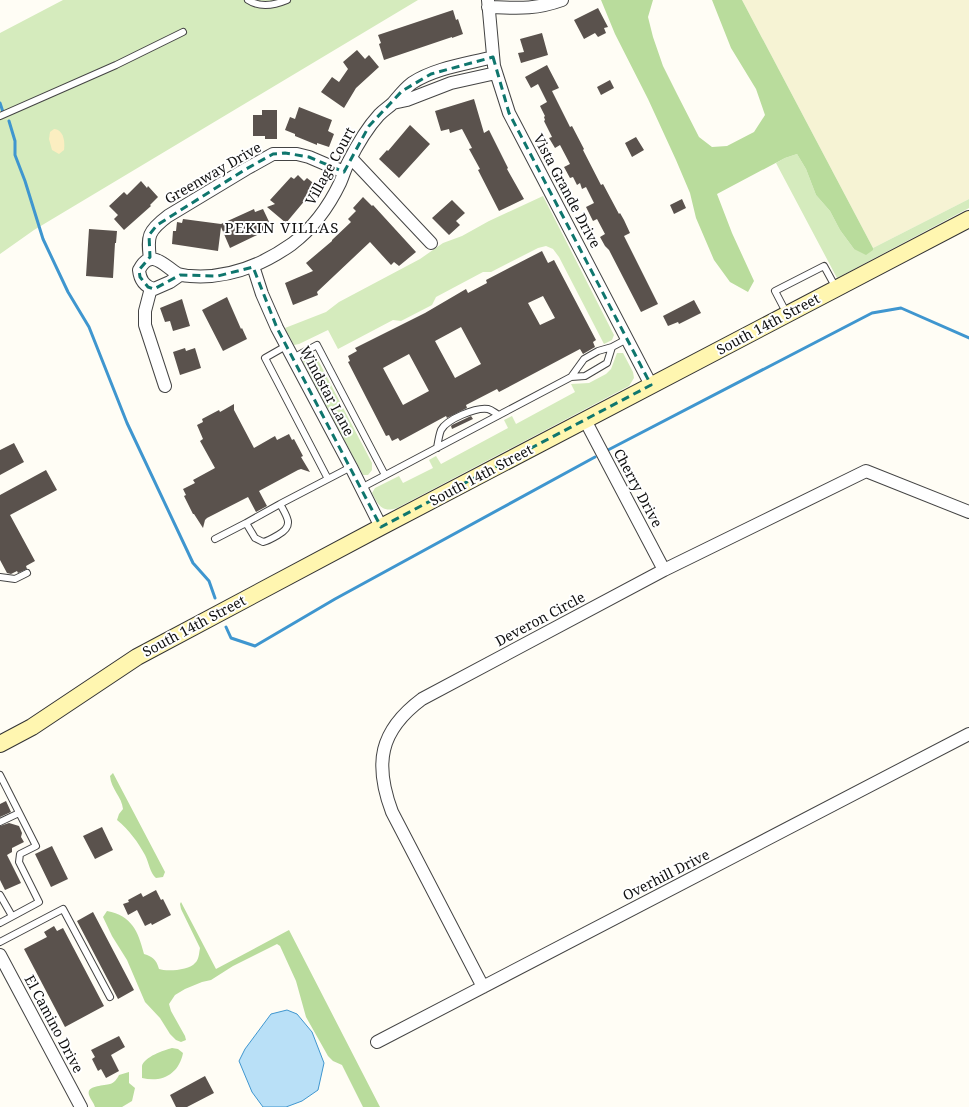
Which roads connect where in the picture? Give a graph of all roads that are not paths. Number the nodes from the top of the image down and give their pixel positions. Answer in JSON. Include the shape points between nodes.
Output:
{"nodes":[{"id":1,"x":248,"y":0,"type":"edge"},
{"id":2,"x":287,"y":0,"type":"edge"},
{"id":3,"x":562,"y":0,"type":"edge"},
{"id":4,"x":488,"y":3,"type":"edge"},
{"id":5,"x":183,"y":32,"type":"dead end"},
{"id":6,"x":493,"y":57,"type":"junction"},
{"id":7,"x":496,"y":73,"type":"junction"},
{"id":8,"x":393,"y":103,"type":"junction"},
{"id":9,"x":0,"y":116,"type":"edge"},
{"id":10,"x":351,"y":158,"type":"junction"},
{"id":11,"x":344,"y":172,"type":"junction"},
{"id":12,"x":969,"y":219,"type":"edge"},
{"id":13,"x":431,"y":243,"type":"dead end"},
{"id":14,"x":150,"y":259,"type":"junction"},
{"id":15,"x":253,"y":266,"type":"junction"},
{"id":16,"x":180,"y":275,"type":"junction"},
{"id":17,"x":150,"y":288,"type":"junction"},
{"id":18,"x":836,"y":288,"type":"junction"},
{"id":19,"x":787,"y":314,"type":"junction"},
{"id":20,"x":627,"y":340,"type":"junction"},
{"id":21,"x":286,"y":346,"type":"junction"},
{"id":22,"x":612,"y":347,"type":"junction"},
{"id":23,"x":293,"y":358,"type":"junction"},
{"id":24,"x":571,"y":377,"type":"junction"},
{"id":25,"x":651,"y":385,"type":"junction"},
{"id":26,"x":165,"y":386,"type":"dead end"},
{"id":27,"x":499,"y":415,"type":"junction"},
{"id":28,"x":585,"y":420,"type":"junction"},
{"id":29,"x":437,"y":448,"type":"junction"},
{"id":30,"x":351,"y":467,"type":"junction"},
{"id":31,"x":385,"y":475,"type":"junction"},
{"id":32,"x":328,"y":479,"type":"junction"},
{"id":33,"x":361,"y":488,"type":"junction"},
{"id":34,"x":280,"y":504,"type":"junction"},
{"id":35,"x":969,"y":512,"type":"edge"},
{"id":36,"x":246,"y":523,"type":"junction"},
{"id":37,"x":381,"y":527,"type":"junction"},
{"id":38,"x":215,"y":539,"type":"dead end"},
{"id":39,"x":664,"y":570,"type":"junction"},
{"id":40,"x":27,"y":574,"type":"dead end"},
{"id":41,"x":0,"y":577,"type":"edge"},
{"id":42,"x":969,"y":734,"type":"edge"},
{"id":43,"x":0,"y":744,"type":"edge"},
{"id":44,"x":0,"y":775,"type":"edge"},
{"id":45,"x":19,"y":813,"type":"junction"},
{"id":46,"x":0,"y":822,"type":"edge"},
{"id":47,"x":0,"y":895,"type":"edge"},
{"id":48,"x":12,"y":916,"type":"junction"},
{"id":49,"x":0,"y":923,"type":"edge"},
{"id":50,"x":0,"y":942,"type":"edge"},
{"id":51,"x":0,"y":955,"type":"edge"},
{"id":52,"x":483,"y":987,"type":"junction"},
{"id":53,"x":110,"y":997,"type":"dead end"},
{"id":54,"x":377,"y":1042,"type":"dead end"},
{"id":55,"x":81,"y":1107,"type":"edge"}],
"edges":[{"from":1,"to":2,"type":"lane","via":[[259,5],[269,5]]},
{"from":3,"to":4,"type":"street","via":[[523,9]]},
{"from":4,"to":6,"type":"street","name":"Vista Grande Drive"},
{"from":5,"to":9,"type":"lane","via":[[116,65]]},
{"from":6,"to":7,"type":"street","name":"Vista Grande Drive"},
{"from":6,"to":8,"type":"street","name":"Village Court","via":[[431,74],[402,91]]},
{"from":7,"to":8,"type":"street","name":"Village Court","via":[[451,84]]},
{"from":7,"to":20,"type":"street","name":"Vista Grande Drive","via":[[509,113]]},
{"from":8,"to":10,"type":"street","name":"Village Court","via":[[369,126]]},
{"from":10,"to":11,"type":"street","name":"Village Court"},
{"from":10,"to":13,"type":"street"},
{"from":11,"to":14,"type":"street","name":"Greenway Drive","via":[[309,157],[273,154],[157,225],[149,235]]},
{"from":11,"to":15,"type":"street","name":"Village Court","via":[[327,208],[302,236],[274,256]]},
{"from":12,"to":18,"type":"main road","name":"South 14th Street"},
{"from":14,"to":16,"type":"street","via":[[159,261]]},
{"from":14,"to":17,"type":"street","via":[[139,270],[143,282]]},
{"from":15,"to":16,"type":"street","name":"Village Court","via":[[218,276]]},
{"from":15,"to":21,"type":"street","name":"Windstar Lane","via":[[270,313]]},
{"from":16,"to":17,"type":"street","via":[[161,287]]},
{"from":17,"to":26,"type":"street","via":[[145,325]]},
{"from":18,"to":19,"type":"main road","name":"South 14th Street"},
{"from":18,"to":19,"type":"lane","via":[[824,266],[775,291]]},
{"from":19,"to":25,"type":"main road","name":"South 14th Street"},
{"from":20,"to":22,"type":"lane"},
{"from":20,"to":25,"type":"street","name":"Vista Grande Drive"},
{"from":21,"to":23,"type":"street","name":"Windstar Lane"},
{"from":21,"to":32,"type":"lane","via":[[265,358]]},
{"from":22,"to":24,"type":"lane","via":[[584,358]]},
{"from":22,"to":24,"type":"lane","via":[[607,364],[585,376]]},
{"from":23,"to":30,"type":"street","name":"Windstar Lane"},
{"from":23,"to":31,"type":"lane","via":[[317,345]]},
{"from":24,"to":27,"type":"lane"},
{"from":25,"to":28,"type":"main road","name":"South 14th Street"},
{"from":27,"to":29,"type":"lane"},
{"from":27,"to":29,"type":"lane","via":[[489,409],[470,411],[448,423],[441,430]]},
{"from":28,"to":37,"type":"main road","name":"South 14th Street"},
{"from":28,"to":39,"type":"street","name":"Cherry Drive"},
{"from":29,"to":31,"type":"lane"},
{"from":30,"to":32,"type":"lane"},
{"from":30,"to":33,"type":"street","name":"Windstar Lane"},
{"from":31,"to":33,"type":"lane"},
{"from":32,"to":34,"type":"lane"},
{"from":33,"to":37,"type":"street","name":"Windstar Lane"},
{"from":34,"to":36,"type":"lane"},
{"from":34,"to":36,"type":"lane","via":[[289,522],[285,532],[263,542],[254,538]]},
{"from":35,"to":39,"type":"street","name":"Deveron Circle","via":[[866,471]]},
{"from":36,"to":38,"type":"lane"},
{"from":37,"to":43,"type":"main road","name":"South 14th Street","via":[[137,657],[32,727]]},
{"from":39,"to":52,"type":"street","name":"Deveron Circle","via":[[422,699],[409,708],[390,732],[384,750],[382,770],[392,812]]},
{"from":40,"to":41,"type":"lane","via":[[15,579]]},
{"from":42,"to":52,"type":"street","name":"Overhill Drive"},
{"from":44,"to":45,"type":"lane"},
{"from":45,"to":46,"type":"lane"},
{"from":45,"to":48,"type":"lane","via":[[36,846],[20,854],[19,862],[39,902]]},
{"from":47,"to":48,"type":"lane"},
{"from":48,"to":49,"type":"lane"},
{"from":50,"to":53,"type":"lane","via":[[63,909]]},
{"from":51,"to":55,"type":"street","name":"El Camino Drive"},
{"from":52,"to":54,"type":"street","name":"Overhill Drive"}]}
